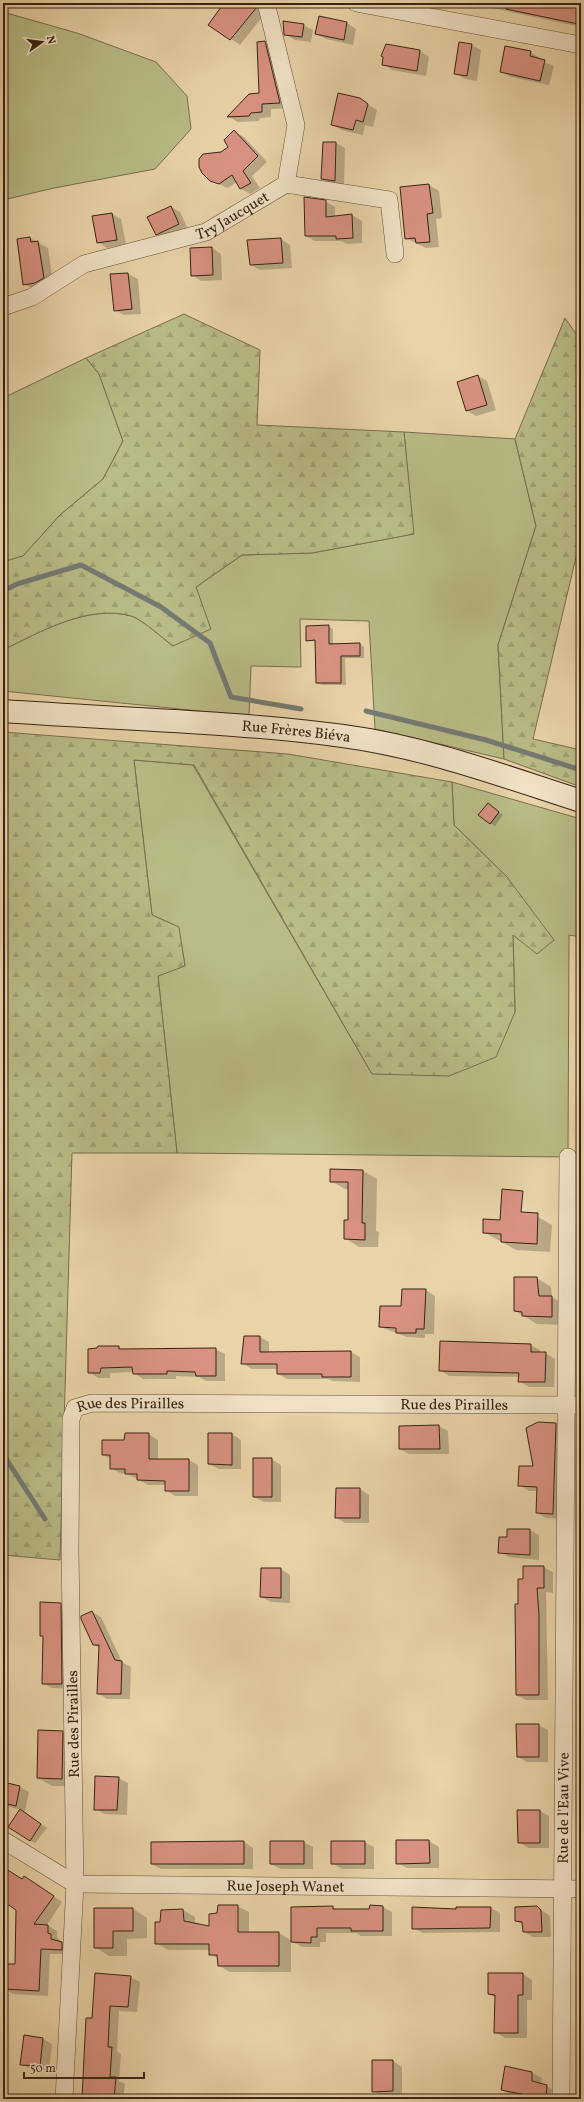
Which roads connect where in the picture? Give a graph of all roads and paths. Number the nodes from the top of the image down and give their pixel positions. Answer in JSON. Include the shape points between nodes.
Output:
{"nodes":[{"id":1,"x":266,"y":3,"type":"edge"},
{"id":2,"x":356,"y":3,"type":"edge"},
{"id":3,"x":581,"y":45,"type":"edge"},
{"id":4,"x":286,"y":184,"type":"junction"},
{"id":5,"x":394,"y":254,"type":"dead end"},
{"id":6,"x":3,"y":307,"type":"edge"},
{"id":7,"x":3,"y":711,"type":"edge"},
{"id":8,"x":581,"y":801,"type":"edge"},
{"id":9,"x":568,"y":1157,"type":"dead end"},
{"id":10,"x":574,"y":1405,"type":"edge"},
{"id":11,"x":3,"y":1840,"type":"edge"},
{"id":12,"x":75,"y":1884,"type":"junction"},
{"id":13,"x":563,"y":1889,"type":"junction"},
{"id":14,"x":581,"y":1889,"type":"edge"},
{"id":15,"x":64,"y":2099,"type":"edge"},
{"id":16,"x":561,"y":2099,"type":"edge"}],
"edges":[{"from":1,"to":4,"type":"street","name":"Try Jaucquet","via":[[296,125]]},
{"from":2,"to":3,"type":"street"},
{"from":4,"to":5,"type":"street","via":[[389,200]]},
{"from":4,"to":6,"type":"street","name":"Try Jaucquet","via":[[206,232],[84,264],[32,297]]},
{"from":7,"to":8,"type":"street","name":"Rue Frères Biéva","via":[[251,726],[344,736],[404,748],[492,771]]},
{"from":9,"to":10,"type":"street","name":"Rue de l'Eau Vive"},
{"from":10,"to":12,"type":"street","name":"Rue des Pirailles","via":[[92,1403],[75,1408],[71,1419],[70,1552]]},
{"from":10,"to":13,"type":"street","name":"Rue de l'Eau Vive"},
{"from":11,"to":12,"type":"street"},
{"from":12,"to":13,"type":"street","name":"Rue Joseph Wanet"},
{"from":12,"to":15,"type":"street"},
{"from":13,"to":14,"type":"street","name":"Rue Joseph Wanet"},
{"from":13,"to":16,"type":"street","name":"Rue de l'Eau Vive"}]}
